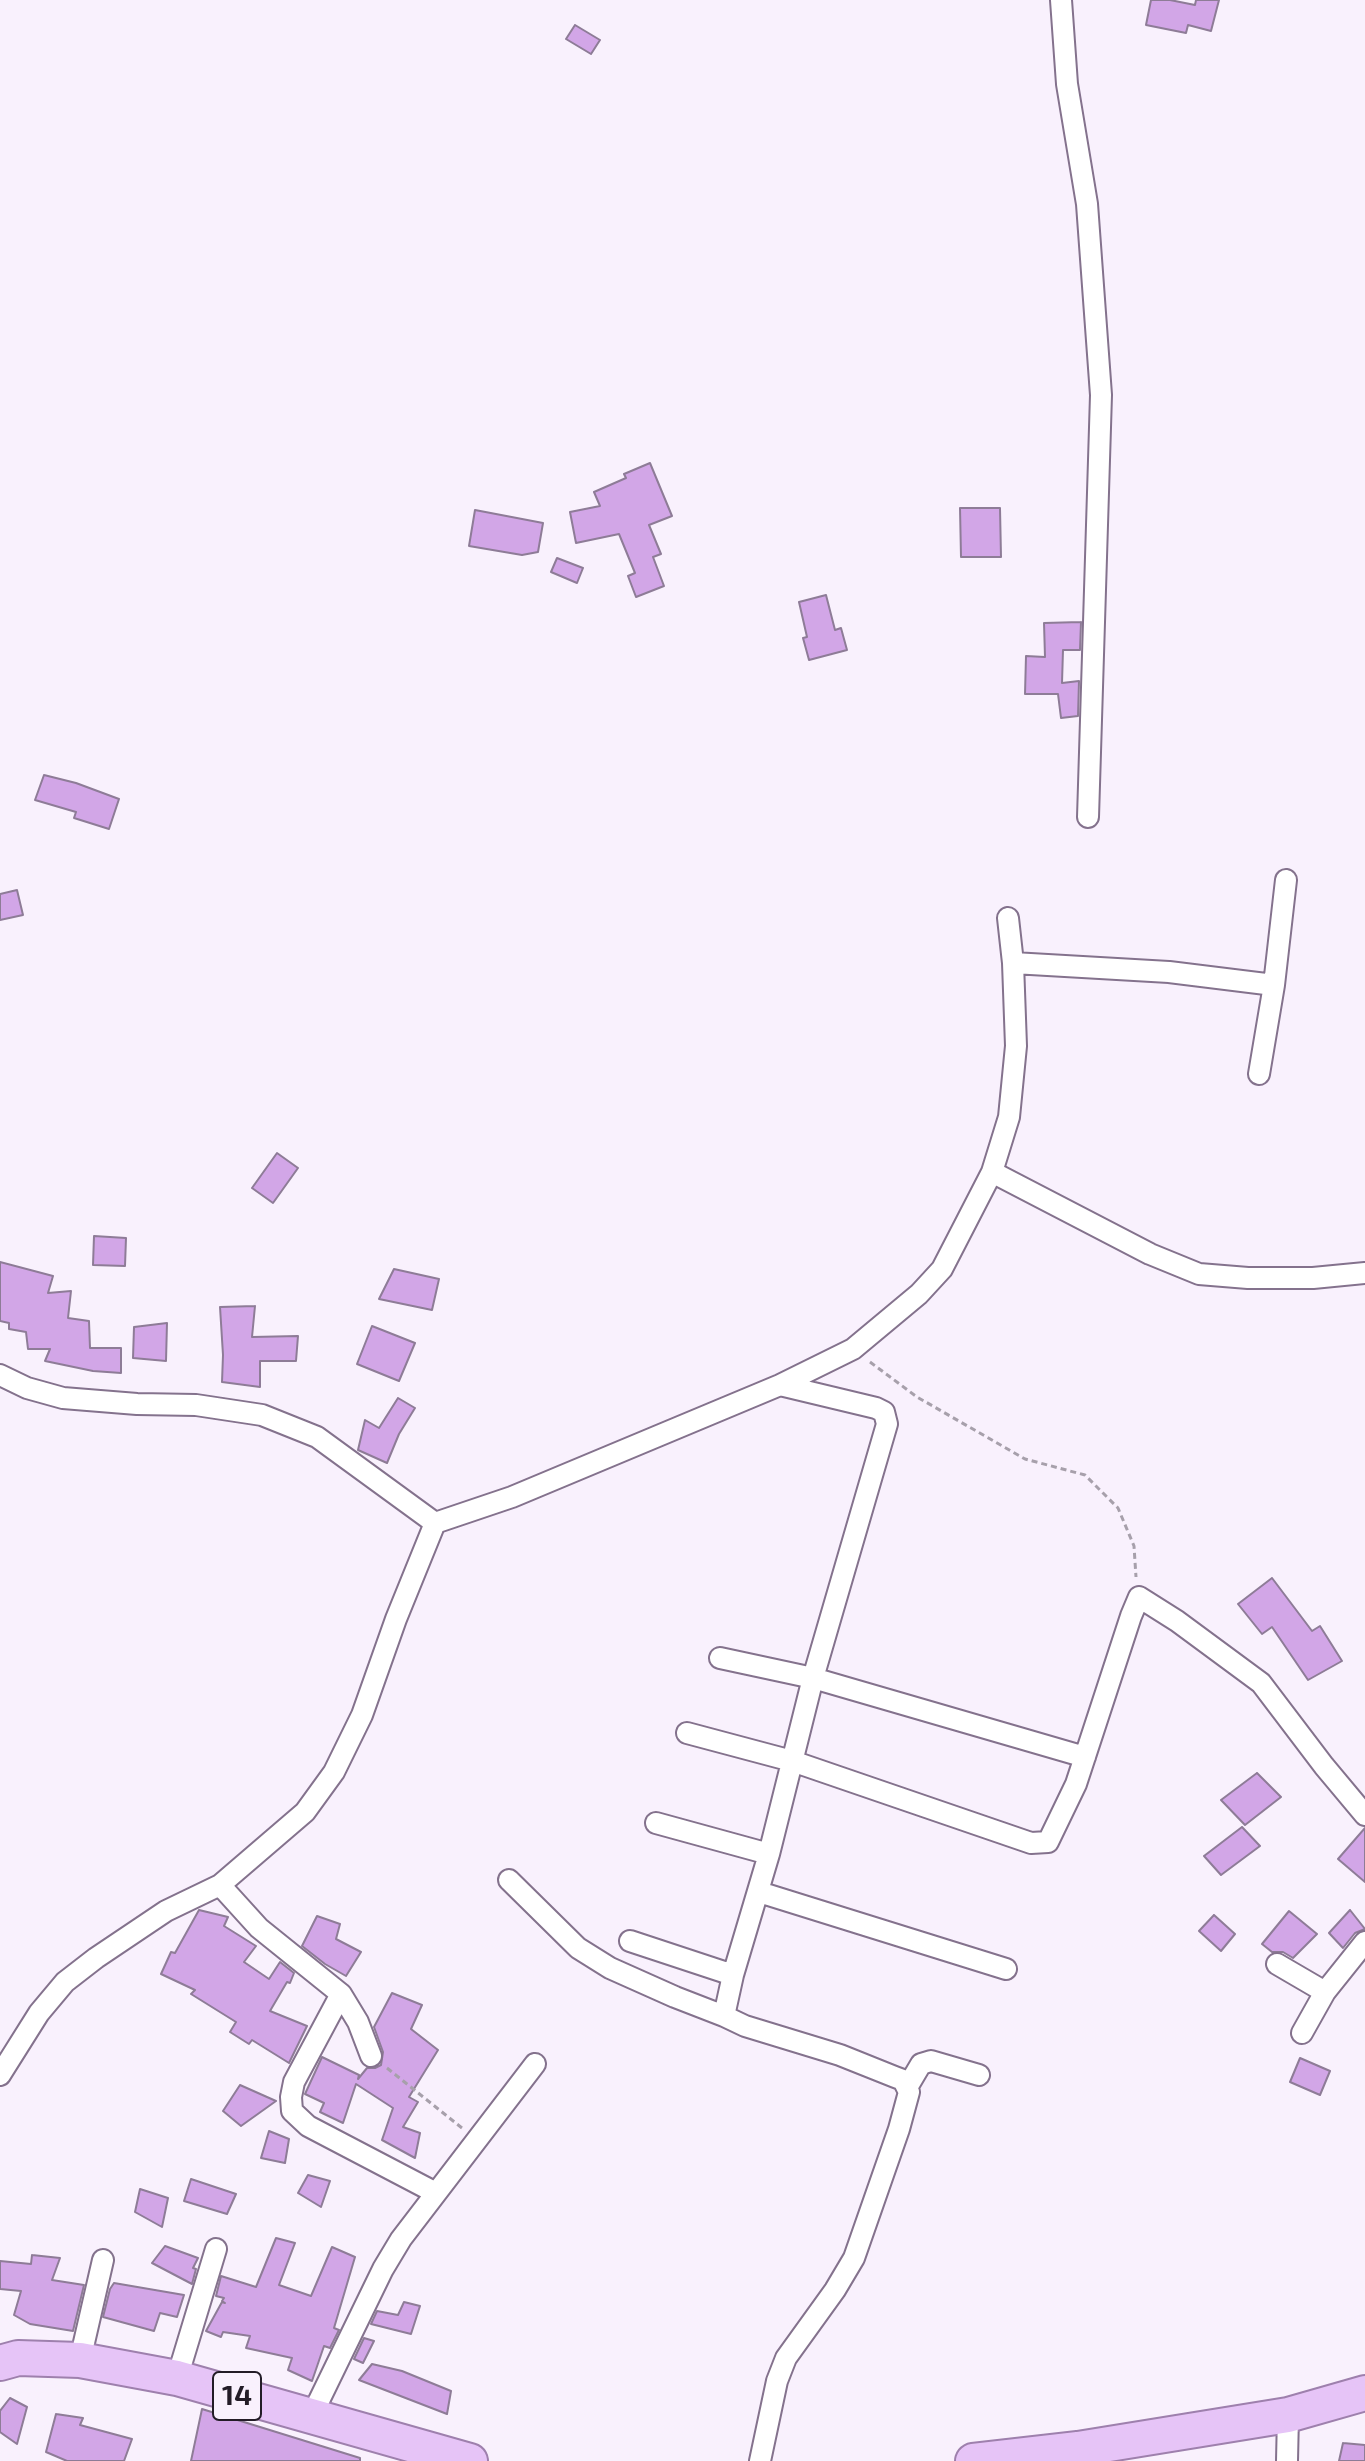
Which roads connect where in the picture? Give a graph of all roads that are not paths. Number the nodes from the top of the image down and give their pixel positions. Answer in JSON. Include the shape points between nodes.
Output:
{"nodes":[{"id":1,"x":1061,"y":0,"type":"edge"},
{"id":2,"x":1088,"y":817,"type":"dead end"},
{"id":3,"x":1286,"y":880,"type":"dead end"},
{"id":4,"x":1008,"y":918,"type":"dead end"},
{"id":5,"x":1013,"y":963,"type":"junction"},
{"id":6,"x":1274,"y":985,"type":"junction"},
{"id":7,"x":1259,"y":1074,"type":"dead end"},
{"id":8,"x":992,"y":1172,"type":"junction"},
{"id":9,"x":1365,"y":1273,"type":"edge"},
{"id":10,"x":0,"y":1375,"type":"edge"},
{"id":11,"x":780,"y":1385,"type":"junction"},
{"id":12,"x":435,"y":1523,"type":"junction"},
{"id":13,"x":720,"y":1658,"type":"dead end"},
{"id":14,"x":813,"y":1678,"type":"junction"},
{"id":15,"x":687,"y":1733,"type":"dead end"},
{"id":16,"x":1085,"y":1757,"type":"junction"},
{"id":17,"x":792,"y":1761,"type":"junction"},
{"id":18,"x":1365,"y":1815,"type":"edge"},
{"id":19,"x":656,"y":1823,"type":"dead end"},
{"id":20,"x":769,"y":1854,"type":"junction"},
{"id":21,"x":509,"y":1880,"type":"dead end"},
{"id":22,"x":220,"y":1885,"type":"junction"},
{"id":23,"x":759,"y":1892,"type":"junction"},
{"id":24,"x":630,"y":1941,"type":"dead end"},
{"id":25,"x":1365,"y":1942,"type":"edge"},
{"id":26,"x":1277,"y":1964,"type":"dead end"},
{"id":27,"x":1006,"y":1969,"type":"dead end"},
{"id":28,"x":733,"y":1975,"type":"junction"},
{"id":29,"x":1325,"y":1992,"type":"junction"},
{"id":30,"x":341,"y":1994,"type":"junction"},
{"id":31,"x":724,"y":2016,"type":"junction"},
{"id":32,"x":1302,"y":2033,"type":"dead end"},
{"id":33,"x":371,"y":2056,"type":"road end"},
{"id":34,"x":535,"y":2064,"type":"dead end"},
{"id":35,"x":0,"y":2075,"type":"edge"},
{"id":36,"x":979,"y":2075,"type":"dead end"},
{"id":37,"x":908,"y":2086,"type":"junction"},
{"id":38,"x":436,"y":2193,"type":"junction"},
{"id":39,"x":216,"y":2249,"type":"dead end"},
{"id":40,"x":103,"y":2260,"type":"dead end"},
{"id":41,"x":80,"y":2360,"type":"junction"},
{"id":42,"x":0,"y":2363,"type":"edge"},
{"id":43,"x":177,"y":2378,"type":"junction"},
{"id":44,"x":1365,"y":2393,"type":"edge"},
{"id":45,"x":1288,"y":2415,"type":"junction"},
{"id":46,"x":311,"y":2417,"type":"junction"},
{"id":47,"x":1079,"y":2455,"type":"edge"},
{"id":48,"x":470,"y":2461,"type":"edge"},
{"id":49,"x":760,"y":2461,"type":"edge"},
{"id":50,"x":973,"y":2461,"type":"edge"},
{"id":51,"x":1287,"y":2461,"type":"edge"}],
"edges":[{"from":1,"to":2,"type":"street","via":[[1067,84],[1087,204],[1101,395]]},
{"from":3,"to":6,"type":"street"},
{"from":4,"to":5,"type":"street"},
{"from":5,"to":6,"type":"street","via":[[1169,972]]},
{"from":5,"to":8,"type":"street","via":[[1016,1046],[1009,1117]]},
{"from":6,"to":7,"type":"street"},
{"from":8,"to":9,"type":"street","via":[[1199,1274],[1313,1278]]},
{"from":8,"to":11,"type":"street","via":[[942,1269],[919,1294],[853,1349]]},
{"from":10,"to":12,"type":"street","via":[[63,1398],[196,1405],[262,1415],[317,1437]]},
{"from":11,"to":12,"type":"street","via":[[512,1497]]},
{"from":11,"to":14,"type":"street","via":[[876,1408],[886,1418]]},
{"from":12,"to":22,"type":"street","via":[[362,1715],[334,1772],[305,1812]]},
{"from":13,"to":14,"type":"street"},
{"from":14,"to":16,"type":"street"},
{"from":14,"to":17,"type":"street"},
{"from":15,"to":17,"type":"street"},
{"from":16,"to":17,"type":"street","via":[[1054,1833],[1040,1844]]},
{"from":16,"to":18,"type":"street","via":[[1139,1597],[1261,1683]]},
{"from":17,"to":20,"type":"street"},
{"from":19,"to":20,"type":"street"},
{"from":20,"to":23,"type":"street"},
{"from":21,"to":31,"type":"street","via":[[578,1948],[610,1968]]},
{"from":22,"to":30,"type":"street","via":[[259,1928]]},
{"from":22,"to":35,"type":"street","via":[[166,1911],[65,1982]]},
{"from":23,"to":27,"type":"street"},
{"from":23,"to":28,"type":"street"},
{"from":24,"to":28,"type":"street"},
{"from":25,"to":29,"type":"street"},
{"from":26,"to":29,"type":"street"},
{"from":28,"to":31,"type":"street"},
{"from":29,"to":32,"type":"street"},
{"from":30,"to":33,"type":"street"},
{"from":30,"to":38,"type":"street","via":[[294,2082],[292,2111],[308,2126]]},
{"from":31,"to":37,"type":"street","via":[[840,2055]]},
{"from":34,"to":38,"type":"street"},
{"from":36,"to":37,"type":"street","via":[[931,2061],[921,2064]]},
{"from":37,"to":49,"type":"street","via":[[899,2129],[854,2258],[786,2358]]},
{"from":38,"to":46,"type":"street","via":[[383,2269]]},
{"from":39,"to":43,"type":"street"},
{"from":40,"to":41,"type":"street"},
{"from":41,"to":42,"type":"highway","number":"14","via":[[18,2358]]},
{"from":41,"to":43,"type":"highway","number":"14"},
{"from":43,"to":46,"type":"highway","number":"14"},
{"from":44,"to":45,"type":"highway"},
{"from":45,"to":47,"type":"highway"},
{"from":45,"to":51,"type":"street"},
{"from":46,"to":48,"type":"highway","number":"14"},
{"from":47,"to":50,"type":"highway"}]}
